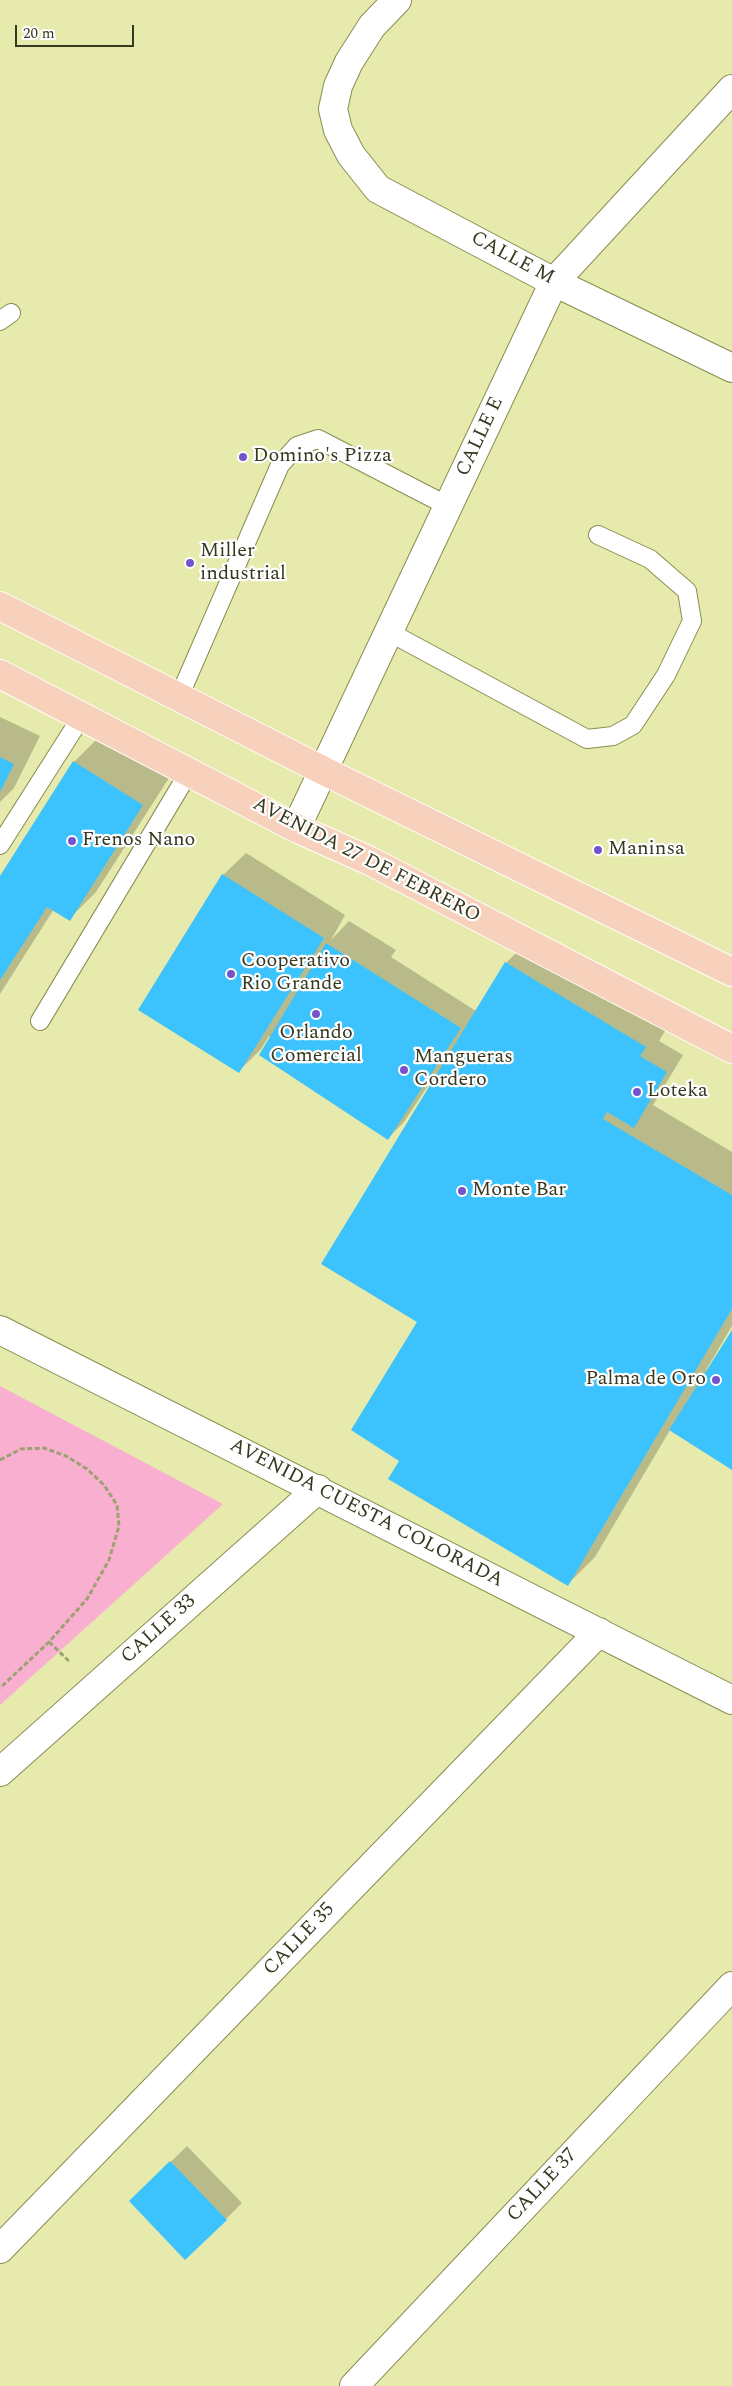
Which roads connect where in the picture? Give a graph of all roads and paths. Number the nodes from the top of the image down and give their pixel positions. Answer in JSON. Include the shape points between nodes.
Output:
{"nodes":[{"id":1,"x":397,"y":0,"type":"edge"},
{"id":2,"x":732,"y":89,"type":"edge"},
{"id":3,"x":554,"y":282,"type":"junction"},
{"id":4,"x":732,"y":368,"type":"edge"},
{"id":5,"x":448,"y":506,"type":"junction"},
{"id":6,"x":598,"y":535,"type":"dead end"},
{"id":7,"x":0,"y":606,"type":"edge"},
{"id":8,"x":389,"y":632,"type":"junction"},
{"id":9,"x":0,"y":674,"type":"edge"},
{"id":10,"x":180,"y":697,"type":"junction"},
{"id":11,"x":82,"y":716,"type":"junction"},
{"id":12,"x":324,"y":770,"type":"junction"},
{"id":13,"x":189,"y":772,"type":"junction"},
{"id":14,"x":296,"y":828,"type":"junction"},
{"id":15,"x":0,"y":845,"type":"edge"},
{"id":16,"x":732,"y":972,"type":"edge"},
{"id":17,"x":40,"y":1020,"type":"dead end"},
{"id":18,"x":732,"y":1049,"type":"edge"},
{"id":19,"x":0,"y":1330,"type":"edge"},
{"id":20,"x":0,"y":1460,"type":"edge"},
{"id":21,"x":318,"y":1489,"type":"junction"},
{"id":22,"x":599,"y":1632,"type":"junction"},
{"id":23,"x":0,"y":1688,"type":"edge"},
{"id":24,"x":732,"y":1700,"type":"edge"},
{"id":25,"x":0,"y":1772,"type":"edge"},
{"id":26,"x":732,"y":1986,"type":"edge"},
{"id":27,"x":0,"y":2249,"type":"edge"},
{"id":28,"x":354,"y":2386,"type":"edge"}],
"edges":[{"from":1,"to":3,"type":"street","name":"CALLE M","via":[[372,26],[338,86],[334,108],[338,130],[351,155],[378,189]]},
{"from":2,"to":3,"type":"street","name":"CALLE E"},
{"from":3,"to":4,"type":"street","name":"CALLE M"},
{"from":3,"to":5,"type":"street","name":"CALLE E"},
{"from":5,"to":8,"type":"street","name":"CALLE E"},
{"from":5,"to":10,"type":"lane","via":[[318,440],[297,446],[280,465]]},
{"from":6,"to":8,"type":"lane","via":[[650,559],[687,591],[692,621],[666,675],[633,725],[613,736],[587,739]]},
{"from":7,"to":10,"type":"main road"},
{"from":8,"to":12,"type":"street","name":"CALLE E"},
{"from":9,"to":11,"type":"main road","name":"AVENIDA 27 DE FEBRERO"},
{"from":10,"to":12,"type":"main road"},
{"from":11,"to":13,"type":"main road","name":"AVENIDA 27 DE FEBRERO"},
{"from":11,"to":15,"type":"lane"},
{"from":12,"to":14,"type":"street","name":"CALLE E"},
{"from":12,"to":16,"type":"main road"},
{"from":13,"to":14,"type":"main road","name":"AVENIDA 27 DE FEBRERO"},
{"from":13,"to":17,"type":"lane"},
{"from":14,"to":18,"type":"main road","name":"AVENIDA 27 DE FEBRERO","via":[[370,861]]},
{"from":19,"to":21,"type":"street","name":"AVENIDA CUESTA COLORADA"},
{"from":20,"to":23,"type":"path","via":[[22,1450],[44,1448],[66,1456],[104,1485],[117,1505],[119,1526],[109,1560],[87,1599],[49,1642]]},
{"from":21,"to":22,"type":"street","name":"AVENIDA CUESTA COLORADA"},
{"from":21,"to":25,"type":"street","name":"CALLE 33"},
{"from":22,"to":24,"type":"street","name":"AVENIDA CUESTA COLORADA"},
{"from":22,"to":27,"type":"street","name":"CALLE 35"},
{"from":26,"to":28,"type":"street","name":"CALLE 37"}]}
